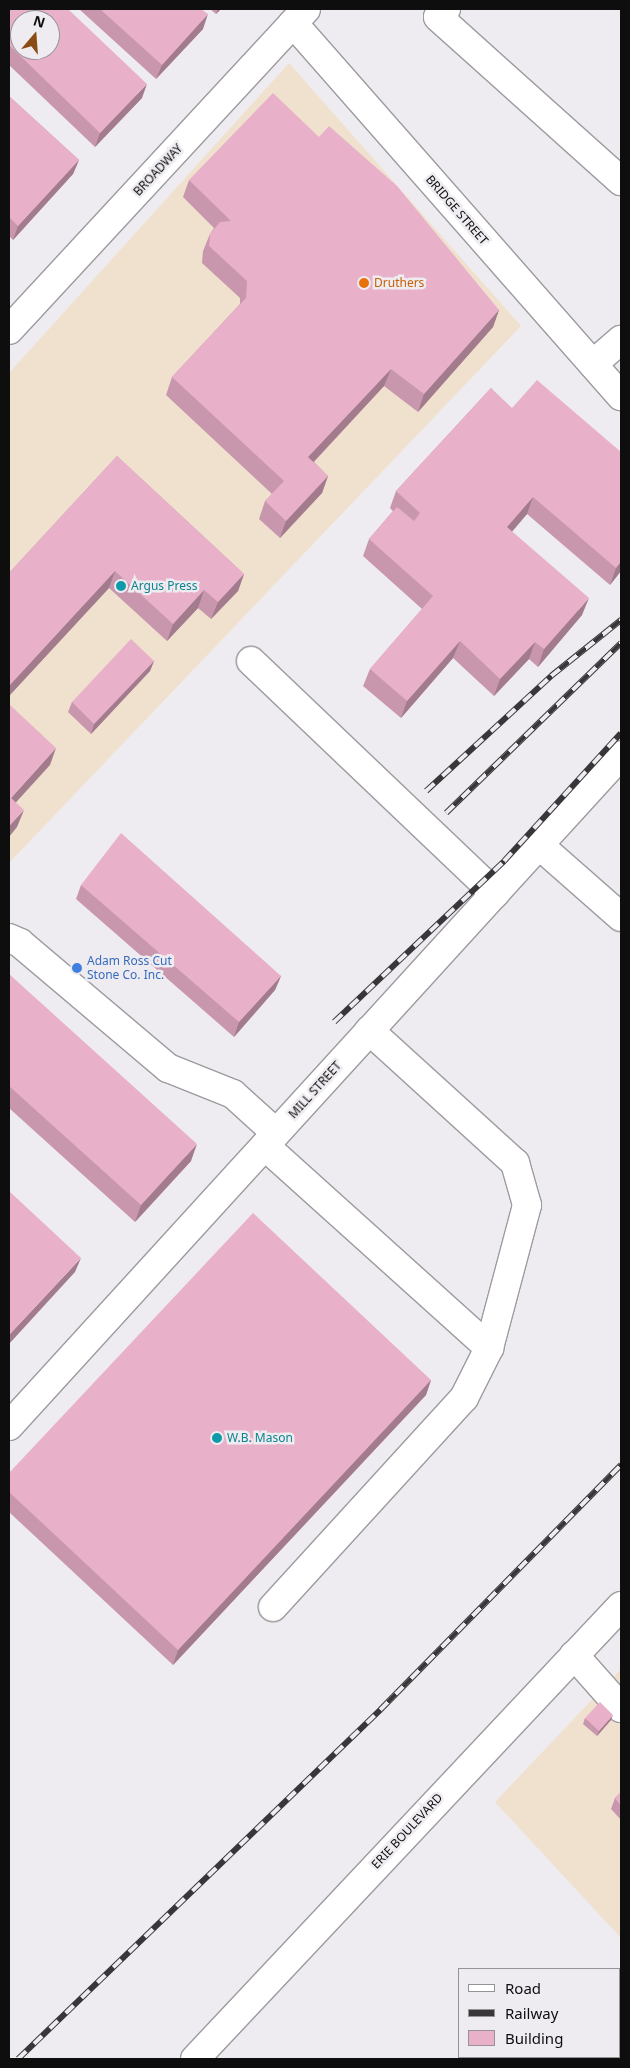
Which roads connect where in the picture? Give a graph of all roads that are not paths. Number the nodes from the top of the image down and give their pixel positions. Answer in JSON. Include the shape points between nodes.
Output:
{"nodes":[{"id":1,"x":446,"y":9,"type":"edge"},
{"id":2,"x":300,"y":16,"type":"edge"},
{"id":3,"x":621,"y":181,"type":"edge"},
{"id":4,"x":9,"y":330,"type":"edge"},
{"id":5,"x":621,"y":340,"type":"edge"},
{"id":6,"x":593,"y":364,"type":"junction"},
{"id":7,"x":621,"y":396,"type":"edge"},
{"id":8,"x":251,"y":661,"type":"dead end"},
{"id":9,"x":621,"y":755,"type":"edge"},
{"id":10,"x":539,"y":845,"type":"junction"},
{"id":11,"x":495,"y":893,"type":"junction"},
{"id":12,"x":621,"y":917,"type":"edge"},
{"id":13,"x":9,"y":938,"type":"edge"},
{"id":14,"x":370,"y":1030,"type":"junction"},
{"id":15,"x":270,"y":1139,"type":"junction"},
{"id":16,"x":489,"y":1348,"type":"junction"},
{"id":17,"x":9,"y":1426,"type":"edge"},
{"id":18,"x":621,"y":1606,"type":"edge"},
{"id":19,"x":273,"y":1607,"type":"dead end"},
{"id":20,"x":574,"y":1655,"type":"junction"},
{"id":21,"x":621,"y":1708,"type":"edge"},
{"id":22,"x":195,"y":2059,"type":"edge"}],
"edges":[{"from":1,"to":3,"type":"street","via":[[438,17]]},
{"from":2,"to":4,"type":"street","name":"BROADWAY"},
{"from":2,"to":6,"type":"street","name":"BRIDGE STREET"},
{"from":5,"to":6,"type":"street"},
{"from":6,"to":7,"type":"street","name":"BRIDGE STREET"},
{"from":8,"to":11,"type":"street"},
{"from":9,"to":10,"type":"street","name":"MILL STREET"},
{"from":10,"to":11,"type":"street","name":"MILL STREET"},
{"from":10,"to":12,"type":"street"},
{"from":11,"to":14,"type":"street","name":"MILL STREET"},
{"from":13,"to":15,"type":"street","via":[[20,943],[168,1068],[233,1094]]},
{"from":14,"to":15,"type":"street","name":"MILL STREET"},
{"from":14,"to":16,"type":"street","via":[[515,1163],[528,1205]]},
{"from":15,"to":16,"type":"street"},
{"from":15,"to":17,"type":"street","name":"MILL STREET"},
{"from":16,"to":19,"type":"street","via":[[464,1398]]},
{"from":18,"to":20,"type":"street","name":"ERIE BOULEVARD"},
{"from":20,"to":21,"type":"street"},
{"from":20,"to":22,"type":"street","name":"ERIE BOULEVARD"}]}
